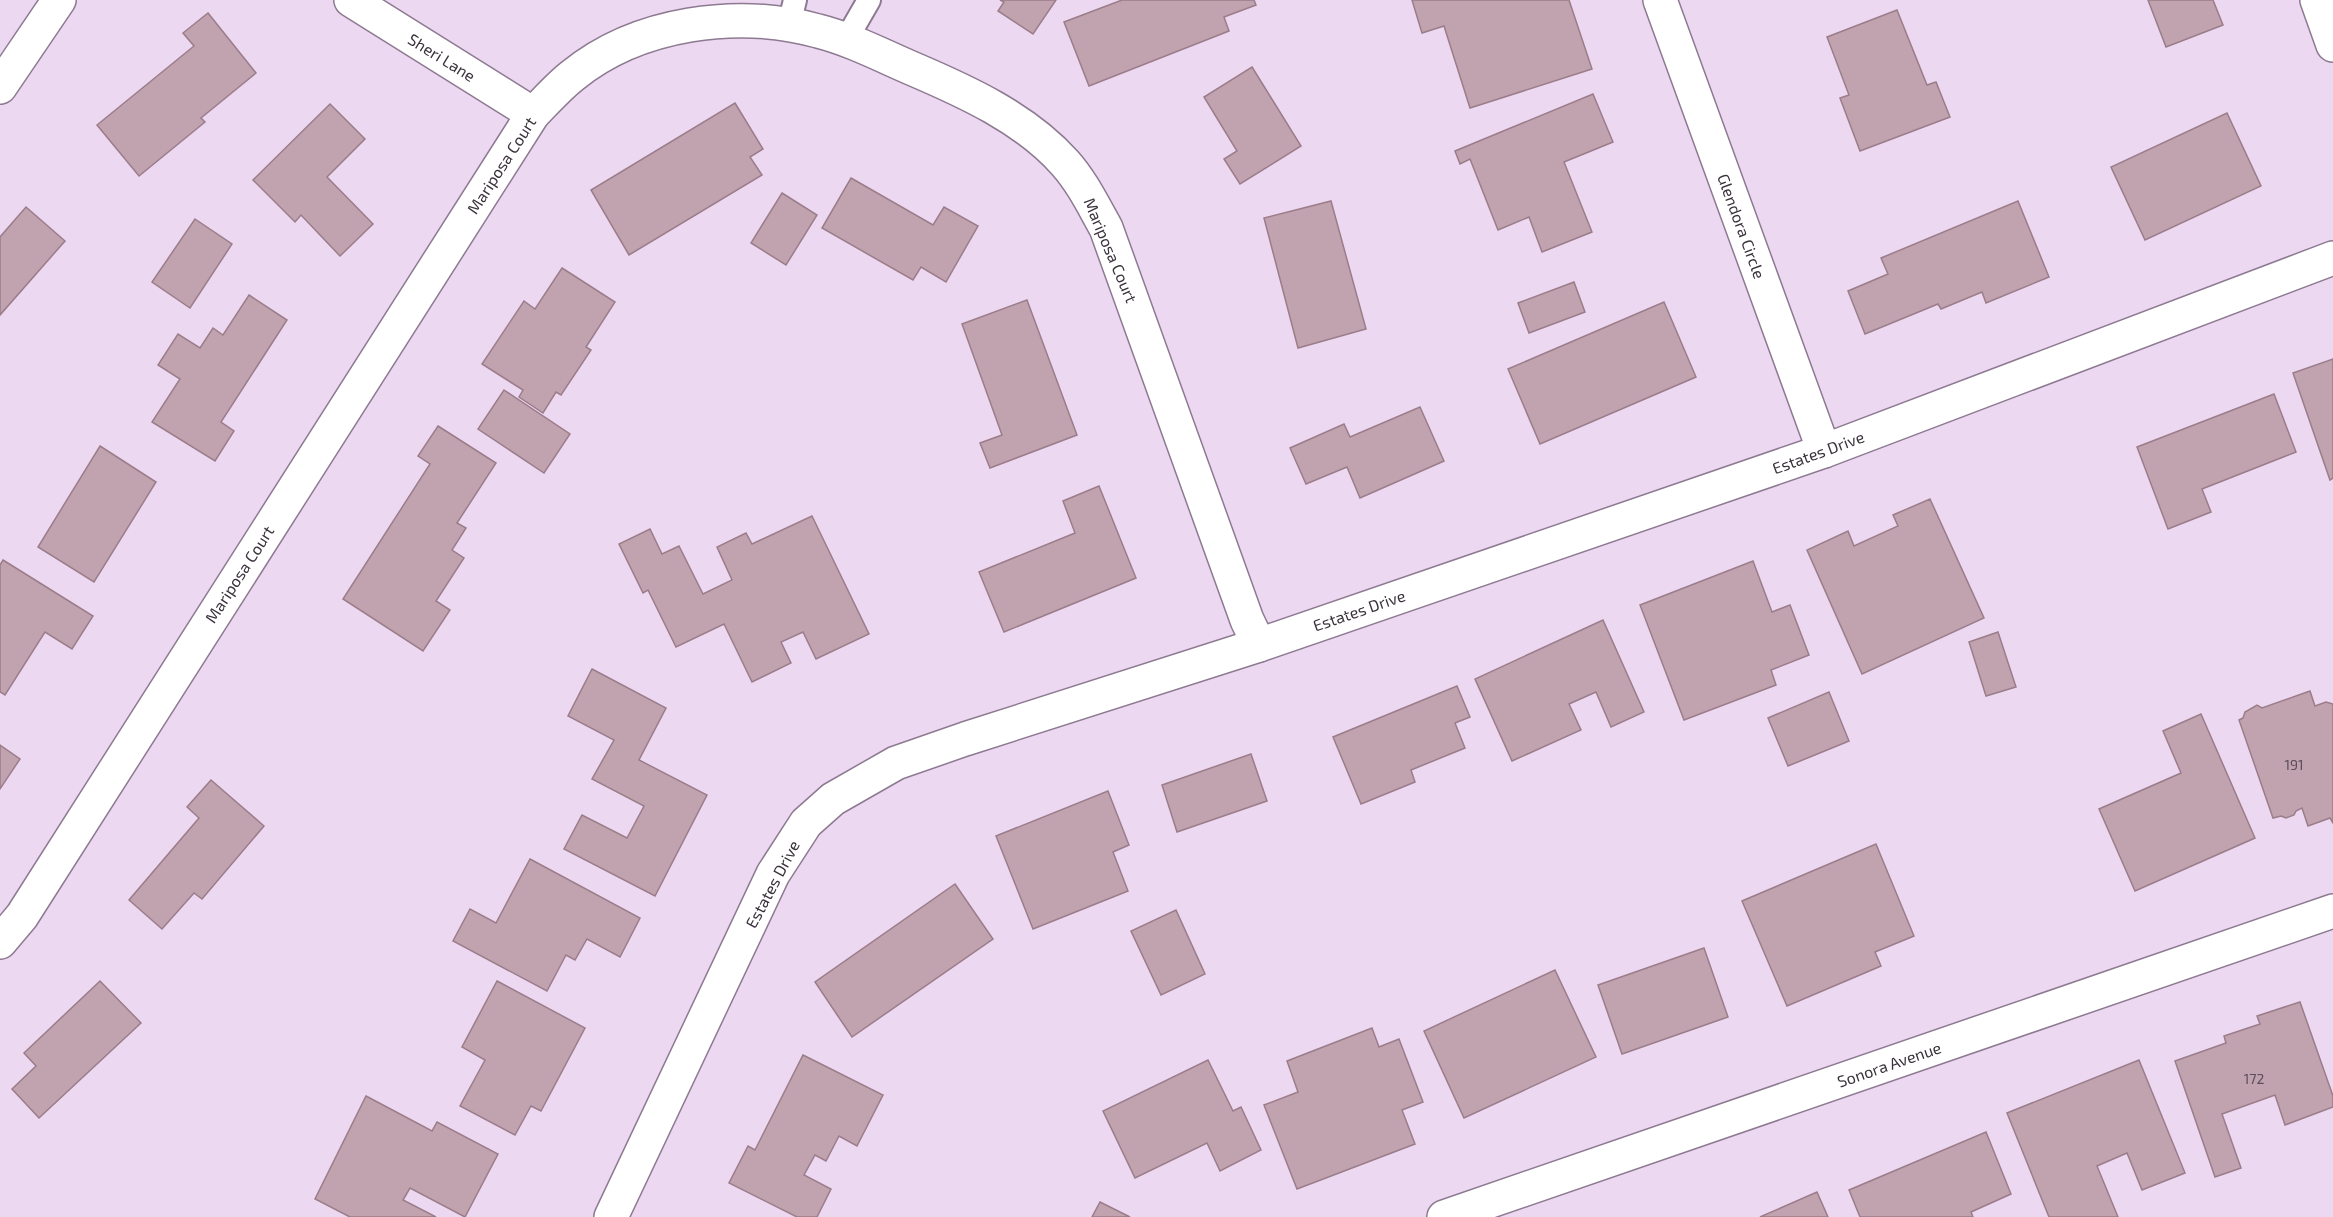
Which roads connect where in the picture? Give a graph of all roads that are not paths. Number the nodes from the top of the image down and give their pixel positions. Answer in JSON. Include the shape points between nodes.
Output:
{"nodes":[{"id":1,"x":59,"y":0,"type":"edge"},
{"id":2,"x":351,"y":0,"type":"edge"},
{"id":3,"x":869,"y":0,"type":"edge"},
{"id":4,"x":1660,"y":0,"type":"edge"},
{"id":5,"x":2317,"y":0,"type":"edge"},
{"id":6,"x":792,"y":12,"type":"edge"},
{"id":7,"x":846,"y":40,"type":"junction"},
{"id":8,"x":2333,"y":45,"type":"edge"},
{"id":9,"x":0,"y":87,"type":"edge"},
{"id":10,"x":532,"y":114,"type":"junction"},
{"id":11,"x":2333,"y":258,"type":"edge"},
{"id":12,"x":1824,"y":451,"type":"junction"},
{"id":13,"x":1259,"y":645,"type":"junction"},
{"id":14,"x":2333,"y":911,"type":"edge"},
{"id":15,"x":0,"y":942,"type":"edge"},
{"id":16,"x":610,"y":1217,"type":"edge"},
{"id":17,"x":1444,"y":1217,"type":"edge"}],
"edges":[{"from":1,"to":9,"type":"street"},
{"from":2,"to":10,"type":"street","name":"Sheri Lane"},
{"from":3,"to":7,"type":"lane"},
{"from":4,"to":12,"type":"street","name":"Glendora Circle"},
{"from":5,"to":8,"type":"street"},
{"from":6,"to":7,"type":"street","name":"Mariposa Court","via":[[819,31]]},
{"from":6,"to":10,"type":"street","name":"Mariposa Court","via":[[703,22],[632,42],[572,76]]},
{"from":7,"to":13,"type":"street","name":"Mariposa Court","via":[[985,102],[1041,138],[1085,190],[1106,228]]},
{"from":10,"to":15,"type":"street","name":"Mariposa Court","via":[[22,916]]},
{"from":11,"to":12,"type":"street","name":"Estates Drive"},
{"from":12,"to":13,"type":"street","name":"Estates Drive"},
{"from":13,"to":16,"type":"street","name":"Estates Drive","via":[[906,760],[833,799],[806,823],[773,874]]},
{"from":14,"to":17,"type":"street","name":"Sonora Avenue"}]}
